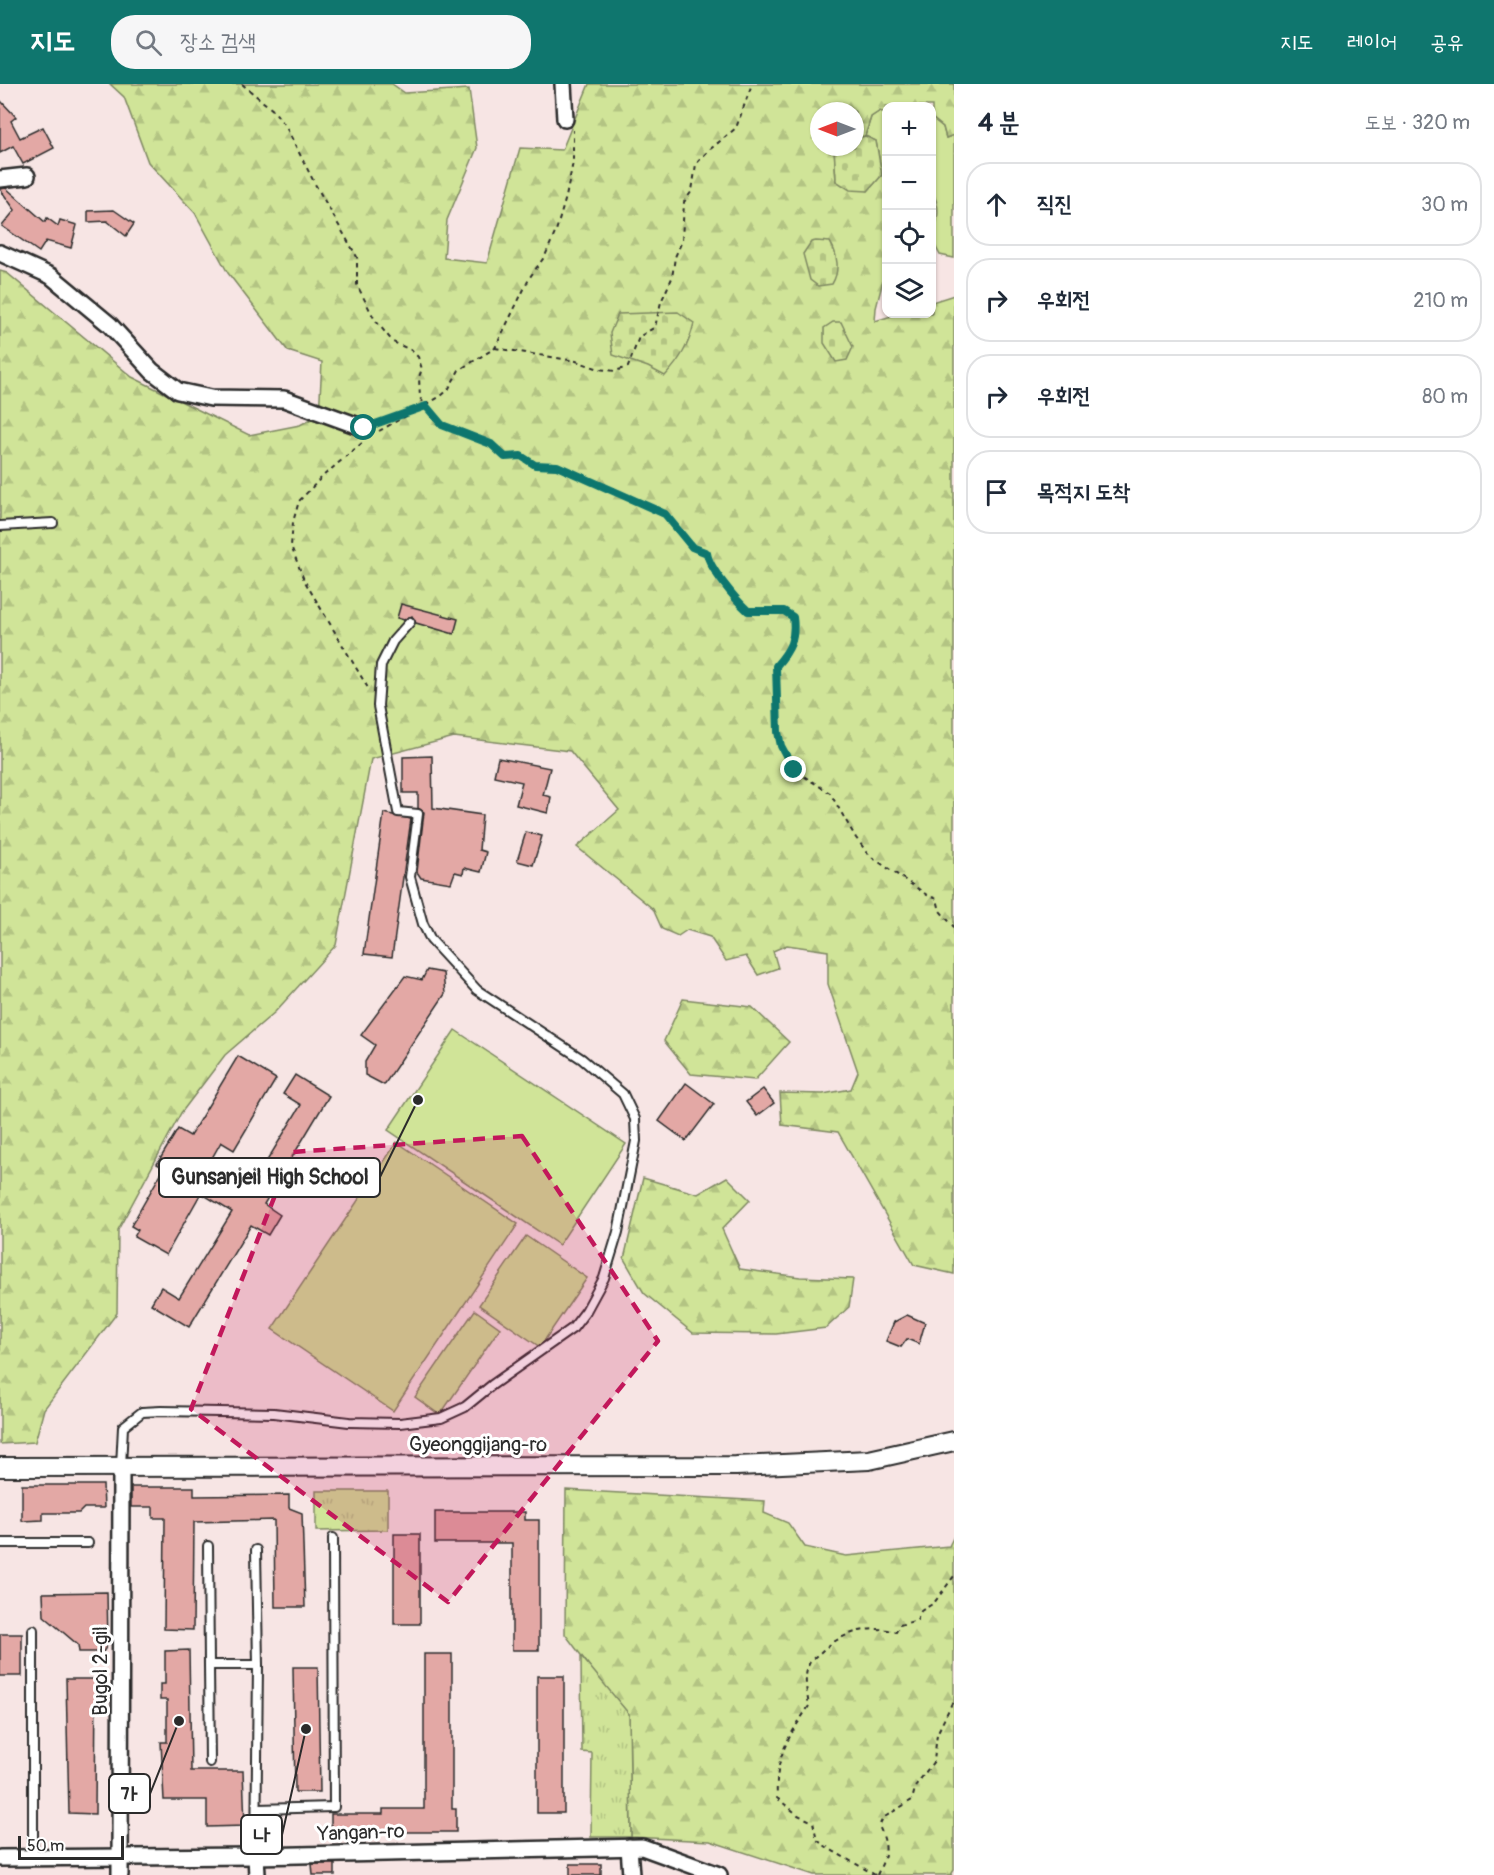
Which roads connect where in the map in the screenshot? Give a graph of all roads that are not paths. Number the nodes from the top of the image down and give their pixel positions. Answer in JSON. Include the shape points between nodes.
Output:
{"nodes":[{"id":1,"x":563,"y":84,"type":"edge"},
{"id":2,"x":565,"y":119,"type":"road end"},
{"id":3,"x":27,"y":176,"type":"dead end"},
{"id":4,"x":0,"y":179,"type":"edge"},
{"id":5,"x":0,"y":253,"type":"edge"},
{"id":6,"x":369,"y":433,"type":"road end"},
{"id":7,"x":53,"y":523,"type":"dead end"},
{"id":8,"x":0,"y":526,"type":"edge"},
{"id":9,"x":410,"y":622,"type":"dead end"},
{"id":10,"x":954,"y":1441,"type":"edge"},
{"id":11,"x":0,"y":1467,"type":"edge"},
{"id":12,"x":121,"y":1467,"type":"junction"},
{"id":13,"x":333,"y":1538,"type":"dead end"},
{"id":14,"x":0,"y":1543,"type":"edge"},
{"id":15,"x":88,"y":1543,"type":"dead end"},
{"id":16,"x":208,"y":1545,"type":"dead end"},
{"id":17,"x":256,"y":1550,"type":"dead end"},
{"id":18,"x":33,"y":1630,"type":"dead end"},
{"id":19,"x":209,"y":1665,"type":"junction"},
{"id":20,"x":258,"y":1665,"type":"junction"},
{"id":21,"x":210,"y":1762,"type":"dead end"},
{"id":22,"x":257,"y":1809,"type":"junction"},
{"id":23,"x":629,"y":1847,"type":"junction"},
{"id":24,"x":120,"y":1856,"type":"junction"},
{"id":25,"x":256,"y":1856,"type":"junction"},
{"id":26,"x":33,"y":1857,"type":"junction"},
{"id":27,"x":0,"y":1858,"type":"edge"},
{"id":28,"x":120,"y":1875,"type":"edge"},
{"id":29,"x":257,"y":1875,"type":"edge"},
{"id":30,"x":631,"y":1875,"type":"edge"},
{"id":31,"x":719,"y":1875,"type":"edge"}],
"edges":[{"from":1,"to":2,"type":"street"},
{"from":3,"to":4,"type":"street"},
{"from":5,"to":6,"type":"street","via":[[51,276],[178,391],[211,398],[284,399]]},
{"from":7,"to":8,"type":"lane"},
{"from":9,"to":12,"type":"lane","via":[[393,641],[381,665],[378,706],[398,812],[418,814],[410,877],[423,924],[431,940],[477,990],[582,1059],[622,1095],[635,1119],[636,1142],[618,1232],[604,1278],[573,1328],[465,1407],[441,1418],[400,1423],[203,1410],[142,1412],[123,1427]]},
{"from":10,"to":12,"type":"street","name":"Gyeonggijang-ro","via":[[869,1460],[736,1466]]},
{"from":11,"to":12,"type":"street","name":"Gyeonggijang-ro"},
{"from":12,"to":24,"type":"street","name":"Bugol 2-gil"},
{"from":13,"to":22,"type":"lane","via":[[334,1808]]},
{"from":14,"to":15,"type":"lane"},
{"from":16,"to":19,"type":"lane"},
{"from":17,"to":20,"type":"lane"},
{"from":18,"to":26,"type":"lane"},
{"from":19,"to":20,"type":"lane"},
{"from":19,"to":21,"type":"lane"},
{"from":20,"to":22,"type":"lane"},
{"from":22,"to":25,"type":"lane"},
{"from":23,"to":25,"type":"street","name":"Yangan-ro"},
{"from":23,"to":30,"type":"street"},
{"from":23,"to":31,"type":"street","name":"Yangan-ro","via":[[642,1847]]},
{"from":24,"to":25,"type":"street","name":"Yangan-ro"},
{"from":24,"to":26,"type":"street","name":"Yangan-ro"},
{"from":24,"to":28,"type":"street","name":"Bugol 2-gil"},
{"from":25,"to":29,"type":"street"},
{"from":26,"to":27,"type":"street","name":"Yangan-ro"}]}
